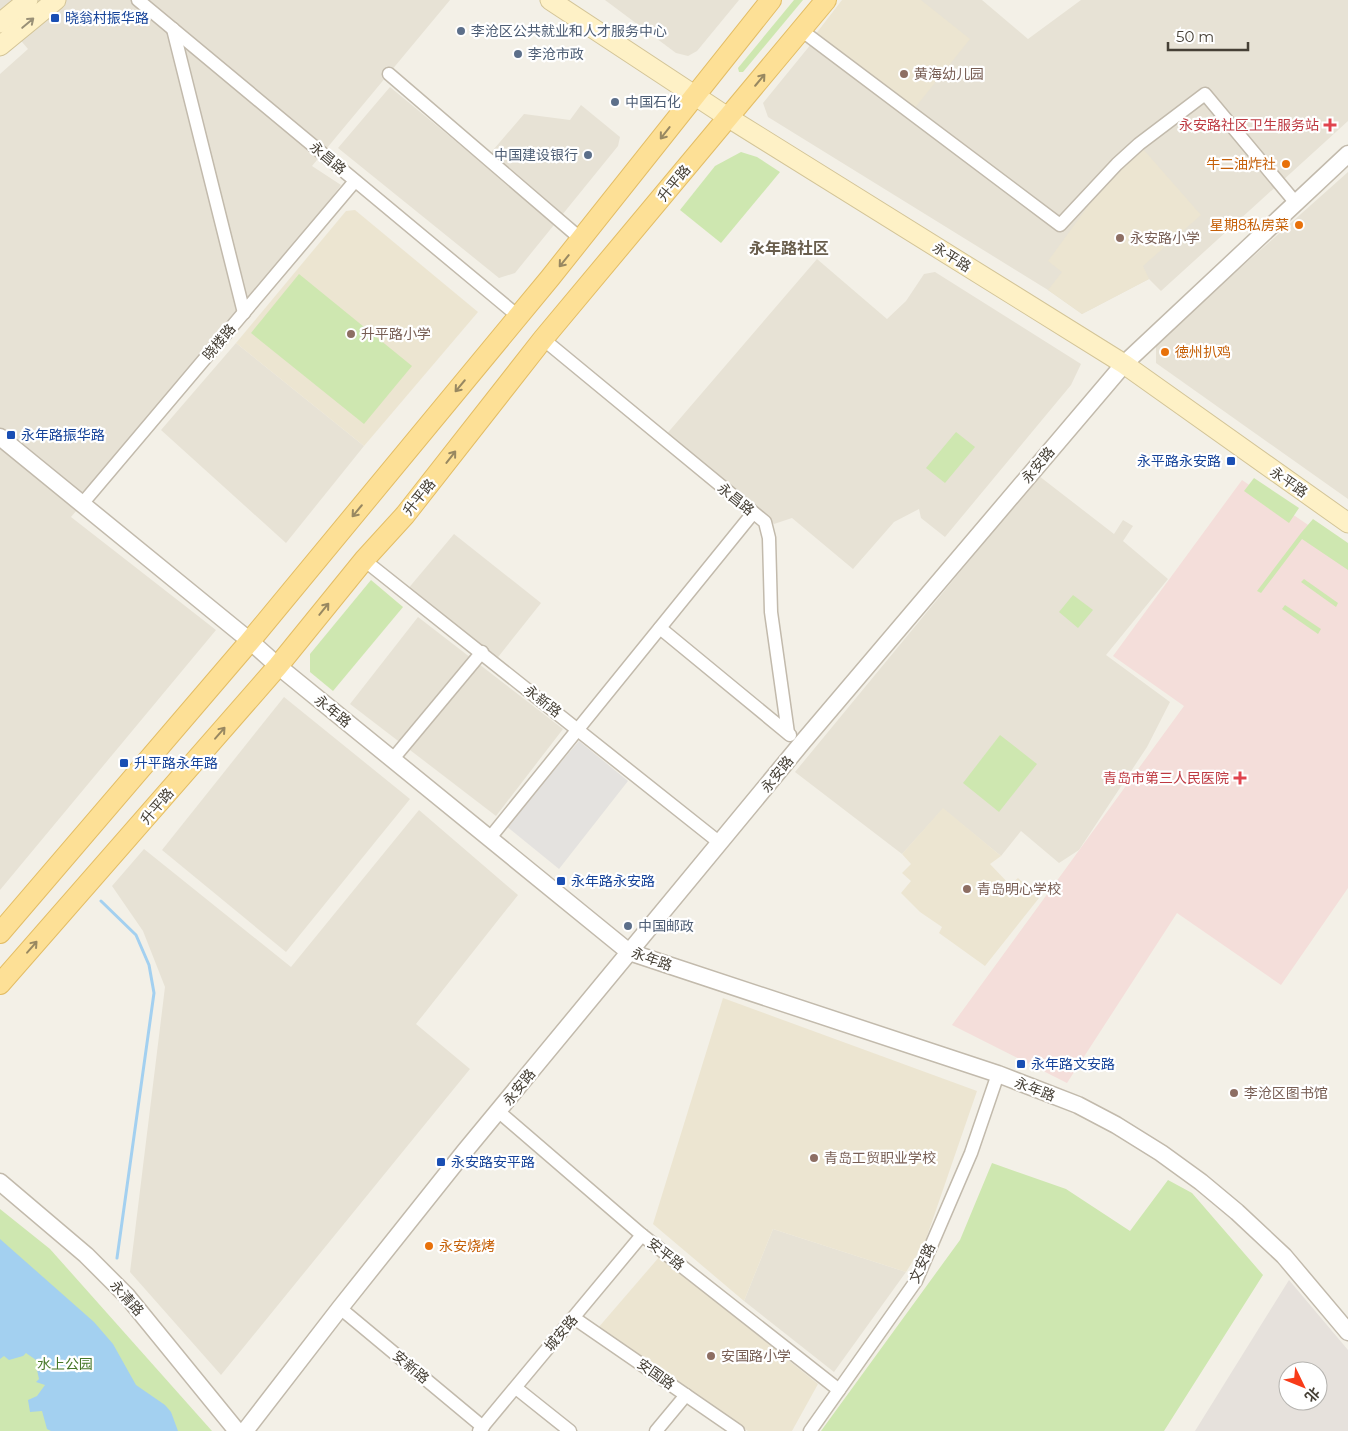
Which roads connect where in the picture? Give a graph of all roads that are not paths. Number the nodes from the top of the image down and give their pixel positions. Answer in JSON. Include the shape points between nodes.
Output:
{"nodes":[{"id":1,"x":28,"y":0,"type":"edge"},
{"id":2,"x":56,"y":0,"type":"edge"},
{"id":3,"x":138,"y":0,"type":"edge"},
{"id":4,"x":550,"y":0,"type":"edge"},
{"id":5,"x":772,"y":0,"type":"edge"},
{"id":6,"x":826,"y":0,"type":"edge"},
{"id":7,"x":0,"y":23,"type":"edge"},
{"id":8,"x":174,"y":29,"type":"junction"},
{"id":9,"x":801,"y":30,"type":"junction"},
{"id":10,"x":0,"y":46,"type":"edge"},
{"id":11,"x":388,"y":74,"type":"dead end"},
{"id":12,"x":695,"y":95,"type":"junction"},
{"id":13,"x":728,"y":118,"type":"junction"},
{"id":14,"x":1348,"y":154,"type":"edge"},
{"id":15,"x":355,"y":181,"type":"junction"},
{"id":16,"x":1296,"y":202,"type":"junction"},
{"id":17,"x":581,"y":239,"type":"junction"},
{"id":18,"x":244,"y":313,"type":"junction"},
{"id":19,"x":518,"y":316,"type":"junction"},
{"id":20,"x":543,"y":339,"type":"junction"},
{"id":21,"x":1124,"y":364,"type":"junction"},
{"id":22,"x":0,"y":437,"type":"edge"},
{"id":23,"x":82,"y":504,"type":"junction"},
{"id":24,"x":753,"y":513,"type":"junction"},
{"id":25,"x":1348,"y":523,"type":"edge"},
{"id":26,"x":364,"y":560,"type":"junction"},
{"id":27,"x":660,"y":628,"type":"junction"},
{"id":28,"x":250,"y":640,"type":"junction"},
{"id":29,"x":482,"y":652,"type":"junction"},
{"id":30,"x":278,"y":666,"type":"junction"},
{"id":31,"x":578,"y":729,"type":"junction"},
{"id":32,"x":788,"y":733,"type":"junction"},
{"id":33,"x":801,"y":744,"type":"junction"},
{"id":34,"x":392,"y":760,"type":"junction"},
{"id":35,"x":489,"y":839,"type":"junction"},
{"id":36,"x":720,"y":843,"type":"junction"},
{"id":37,"x":0,"y":933,"type":"edge"},
{"id":38,"x":629,"y":952,"type":"junction"},
{"id":39,"x":0,"y":984,"type":"edge"},
{"id":40,"x":998,"y":1074,"type":"junction"},
{"id":41,"x":498,"y":1112,"type":"junction"},
{"id":42,"x":0,"y":1182,"type":"edge"},
{"id":43,"x":642,"y":1235,"type":"junction"},
{"id":44,"x":340,"y":1308,"type":"junction"},
{"id":45,"x":574,"y":1318,"type":"junction"},
{"id":46,"x":1348,"y":1332,"type":"edge"},
{"id":47,"x":516,"y":1388,"type":"junction"},
{"id":48,"x":839,"y":1390,"type":"junction"},
{"id":49,"x":686,"y":1395,"type":"junction"},
{"id":50,"x":481,"y":1429,"type":"edge"},
{"id":51,"x":237,"y":1431,"type":"edge"},
{"id":52,"x":245,"y":1431,"type":"edge"},
{"id":53,"x":570,"y":1431,"type":"edge"},
{"id":54,"x":656,"y":1431,"type":"edge"},
{"id":55,"x":738,"y":1431,"type":"edge"},
{"id":56,"x":810,"y":1431,"type":"edge"}],
"edges":[{"from":1,"to":7,"type":"main road"},
{"from":10,"to":2,"type":"main road","one_way":true},
{"from":3,"to":8,"type":"street","name":"永昌路"},
{"from":4,"to":12,"type":"main road","name":"永平路"},
{"from":5,"to":12,"type":"main road"},
{"from":6,"to":9,"type":"main road","name":"升平路"},
{"from":8,"to":15,"type":"street","name":"永昌路"},
{"from":8,"to":18,"type":"street"},
{"from":13,"to":9,"type":"main road","name":"升平路","one_way":true},
{"from":9,"to":16,"type":"street","via":[[1060,225],[1139,144],[1205,94]]},
{"from":11,"to":17,"type":"street"},
{"from":12,"to":13,"type":"main road","name":"永平路"},
{"from":12,"to":17,"type":"main road","one_way":true},
{"from":13,"to":20,"type":"main road","name":"升平路"},
{"from":13,"to":21,"type":"main road","name":"永平路"},
{"from":14,"to":16,"type":"street","name":"永安路"},
{"from":15,"to":18,"type":"street","name":"晓楼路"},
{"from":15,"to":19,"type":"street","name":"永昌路"},
{"from":16,"to":21,"type":"street","name":"永安路"},
{"from":17,"to":19,"type":"main road","one_way":true},
{"from":18,"to":23,"type":"street","name":"晓楼路"},
{"from":19,"to":28,"type":"main road","one_way":true},
{"from":20,"to":24,"type":"street","name":"永昌路"},
{"from":26,"to":20,"type":"main road","name":"升平路","one_way":true,"via":[[405,515]]},
{"from":21,"to":25,"type":"main road","name":"永平路"},
{"from":21,"to":33,"type":"street","name":"永安路"},
{"from":22,"to":23,"type":"street","name":"永年路"},
{"from":23,"to":28,"type":"street","name":"永年路"},
{"from":24,"to":27,"type":"street"},
{"from":24,"to":32,"type":"street","name":"永昌路","via":[[765,522],[769,538],[771,612]]},
{"from":26,"to":29,"type":"street","name":"永新路"},
{"from":30,"to":26,"type":"main road","name":"升平路","one_way":true},
{"from":27,"to":31,"type":"street"},
{"from":27,"to":32,"type":"street"},
{"from":28,"to":30,"type":"street","name":"永年路"},
{"from":28,"to":37,"type":"main road"},
{"from":29,"to":31,"type":"street","name":"永新路"},
{"from":29,"to":34,"type":"street"},
{"from":30,"to":34,"type":"street","name":"永年路"},
{"from":39,"to":30,"type":"main road","name":"升平路","one_way":true},
{"from":31,"to":35,"type":"street"},
{"from":31,"to":36,"type":"street","name":"永新路"},
{"from":32,"to":33,"type":"street"},
{"from":33,"to":36,"type":"street","name":"永安路"},
{"from":34,"to":35,"type":"street","name":"永年路"},
{"from":35,"to":38,"type":"street","name":"永年路"},
{"from":36,"to":38,"type":"street","name":"永安路"},
{"from":38,"to":40,"type":"street","name":"永年路"},
{"from":38,"to":41,"type":"street","name":"永安路"},
{"from":40,"to":46,"type":"street","name":"永年路","via":[[1078,1105],[1116,1125],[1201,1182],[1284,1256]]},
{"from":40,"to":48,"type":"street","name":"文安路","via":[[971,1153],[916,1281]]},
{"from":41,"to":43,"type":"street","name":"安平路"},
{"from":41,"to":44,"type":"street","name":"永安路"},
{"from":42,"to":51,"type":"street","name":"永清路","via":[[86,1255],[127,1296]]},
{"from":43,"to":45,"type":"street","name":"城安路"},
{"from":43,"to":48,"type":"street","name":"安平路"},
{"from":44,"to":50,"type":"street","name":"安新路"},
{"from":44,"to":52,"type":"street","name":"永安路"},
{"from":45,"to":47,"type":"street","name":"城安路"},
{"from":45,"to":49,"type":"street","name":"安国路"},
{"from":47,"to":50,"type":"street","name":"城安路"},
{"from":47,"to":53,"type":"street"},
{"from":48,"to":56,"type":"street","name":"文安路"},
{"from":49,"to":54,"type":"street"},
{"from":49,"to":55,"type":"street","name":"安国路"}]}
